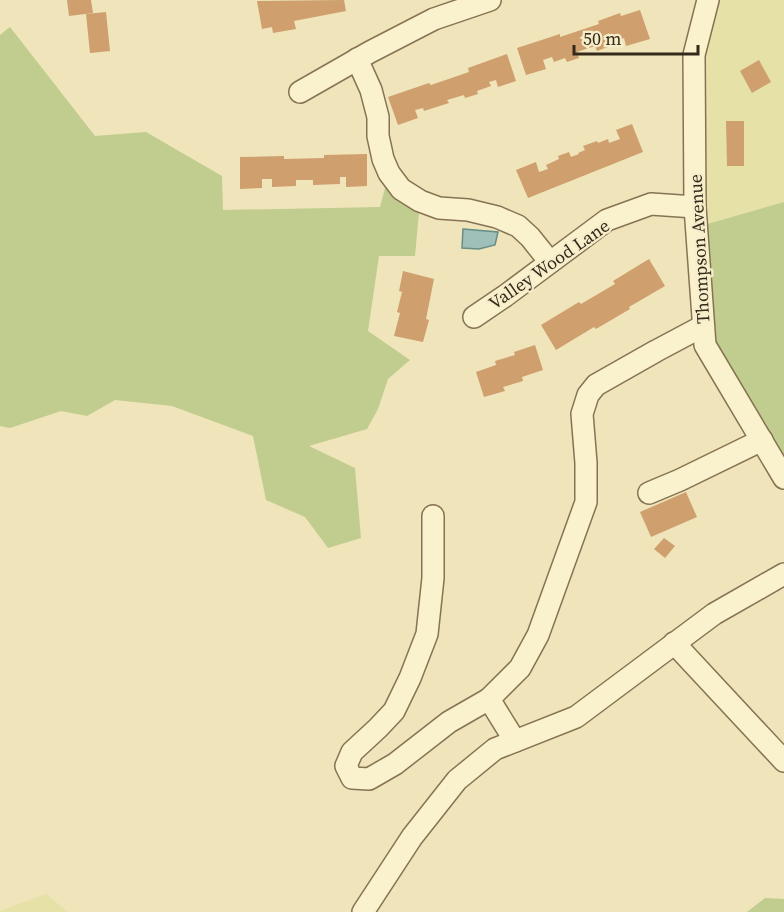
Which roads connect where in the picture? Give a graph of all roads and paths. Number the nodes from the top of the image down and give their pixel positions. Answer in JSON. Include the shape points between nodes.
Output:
{"nodes":[{"id":1,"x":490,"y":0,"type":"edge"},
{"id":2,"x":708,"y":0,"type":"edge"},
{"id":3,"x":357,"y":60,"type":"junction"},
{"id":4,"x":300,"y":92,"type":"dead end"},
{"id":5,"x":695,"y":207,"type":"junction"},
{"id":6,"x":550,"y":262,"type":"junction"},
{"id":7,"x":474,"y":317,"type":"dead end"},
{"id":8,"x":703,"y":326,"type":"junction"},
{"id":9,"x":762,"y":440,"type":"junction"},
{"id":10,"x":784,"y":478,"type":"edge"},
{"id":11,"x":649,"y":493,"type":"dead end"},
{"id":12,"x":433,"y":516,"type":"dead end"},
{"id":13,"x":784,"y":574,"type":"edge"},
{"id":14,"x":674,"y":643,"type":"junction"},
{"id":15,"x":489,"y":699,"type":"junction"},
{"id":16,"x":515,"y":741,"type":"junction"},
{"id":17,"x":784,"y":761,"type":"edge"},
{"id":18,"x":363,"y":912,"type":"edge"}],
"edges":[{"from":1,"to":3,"type":"street","via":[[434,19]]},
{"from":2,"to":5,"type":"street","name":"Thompson Avenue","via":[[694,55]]},
{"from":3,"to":4,"type":"street"},
{"from":3,"to":6,"type":"street","via":[[371,90],[383,159],[401,189],[439,208],[468,210],[518,226]]},
{"from":5,"to":6,"type":"street","name":"Valley Wood Lane","via":[[651,204],[607,220]]},
{"from":5,"to":8,"type":"street","name":"Thompson Avenue"},
{"from":6,"to":7,"type":"street","name":"Valley Wood Lane"},
{"from":8,"to":9,"type":"street","name":"Thompson Avenue","via":[[705,345]]},
{"from":8,"to":15,"type":"street","via":[[596,384],[588,395],[582,414],[586,502],[537,635],[520,668]]},
{"from":9,"to":10,"type":"street","name":"Thompson Avenue"},
{"from":9,"to":11,"type":"street"},
{"from":12,"to":15,"type":"street","via":[[433,578],[427,634],[394,711],[352,752],[346,766],[352,778],[369,779],[386,770],[449,722]]},
{"from":13,"to":14,"type":"street","via":[[714,614]]},
{"from":14,"to":16,"type":"street","via":[[576,717]]},
{"from":14,"to":17,"type":"street"},
{"from":15,"to":16,"type":"street"},
{"from":16,"to":18,"type":"street","via":[[495,749],[457,780],[412,837]]}]}
